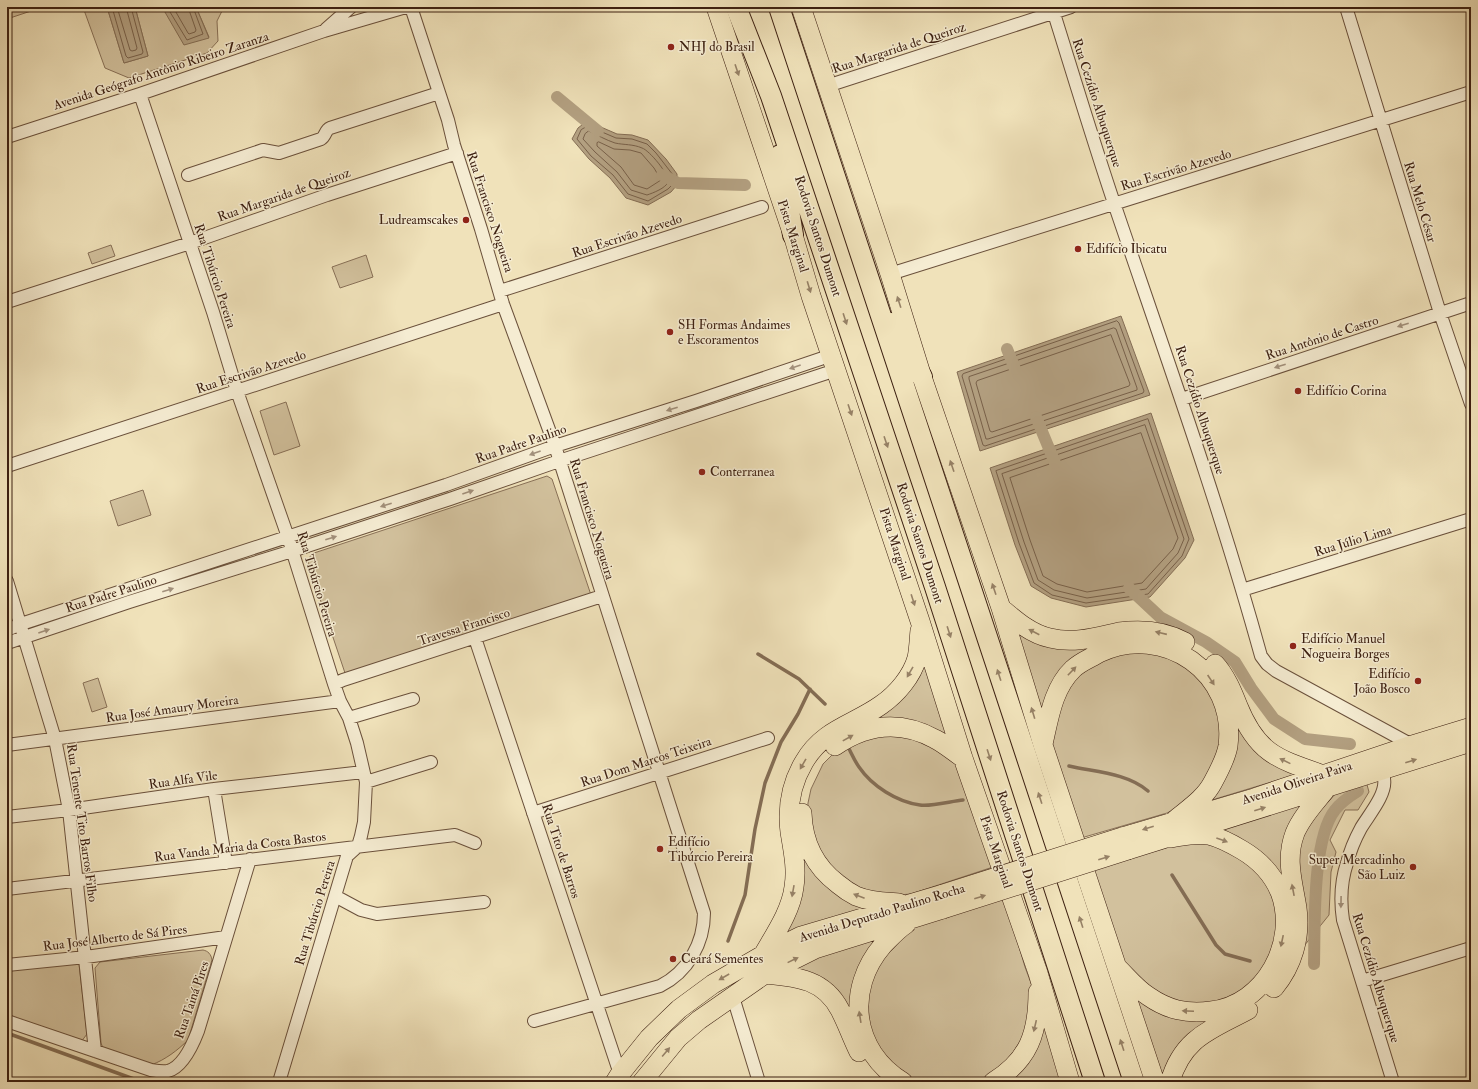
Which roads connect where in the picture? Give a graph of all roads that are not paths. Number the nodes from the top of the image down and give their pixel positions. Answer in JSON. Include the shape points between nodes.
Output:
{"nodes":[{"id":1,"x":350,"y":7,"type":"edge"},
{"id":2,"x":406,"y":7,"type":"edge"},
{"id":3,"x":411,"y":7,"type":"edge"},
{"id":4,"x":716,"y":7,"type":"edge"},
{"id":5,"x":736,"y":7,"type":"edge"},
{"id":6,"x":780,"y":7,"type":"edge"},
{"id":7,"x":801,"y":7,"type":"edge"},
{"id":8,"x":1071,"y":7,"type":"edge"},
{"id":9,"x":1346,"y":7,"type":"edge"},
{"id":10,"x":1053,"y":10,"type":"edge"},
{"id":11,"x":324,"y":31,"type":"junction"},
{"id":12,"x":827,"y":86,"type":"junction"},
{"id":13,"x":438,"y":91,"type":"junction"},
{"id":14,"x":1471,"y":92,"type":"edge"},
{"id":15,"x":140,"y":94,"type":"junction"},
{"id":16,"x":771,"y":96,"type":"junction"},
{"id":17,"x":1381,"y":121,"type":"junction"},
{"id":18,"x":7,"y":137,"type":"edge"},
{"id":19,"x":457,"y":153,"type":"junction"},
{"id":20,"x":188,"y":175,"type":"dead end"},
{"id":21,"x":1114,"y":204,"type":"junction"},
{"id":22,"x":762,"y":207,"type":"dead end"},
{"id":23,"x":793,"y":235,"type":"junction"},
{"id":24,"x":190,"y":243,"type":"junction"},
{"id":25,"x":890,"y":274,"type":"junction"},
{"id":26,"x":869,"y":282,"type":"junction"},
{"id":27,"x":500,"y":291,"type":"junction"},
{"id":28,"x":7,"y":302,"type":"edge"},
{"id":29,"x":1471,"y":303,"type":"edge"},
{"id":30,"x":503,"y":304,"type":"junction"},
{"id":31,"x":1440,"y":313,"type":"junction"},
{"id":32,"x":834,"y":362,"type":"junction"},
{"id":33,"x":922,"y":377,"type":"junction"},
{"id":34,"x":237,"y":391,"type":"junction"},
{"id":35,"x":1182,"y":399,"type":"junction"},
{"id":36,"x":1471,"y":404,"type":"edge"},
{"id":37,"x":555,"y":446,"type":"junction"},
{"id":38,"x":559,"y":461,"type":"junction"},
{"id":39,"x":7,"y":466,"type":"edge"},
{"id":40,"x":446,"y":485,"type":"junction"},
{"id":41,"x":450,"y":499,"type":"junction"},
{"id":42,"x":402,"y":500,"type":"junction"},
{"id":43,"x":407,"y":513,"type":"junction"},
{"id":44,"x":1471,"y":519,"type":"edge"},
{"id":45,"x":288,"y":537,"type":"junction"},
{"id":46,"x":292,"y":551,"type":"junction"},
{"id":47,"x":219,"y":560,"type":"junction"},
{"id":48,"x":223,"y":573,"type":"junction"},
{"id":49,"x":7,"y":581,"type":"edge"},
{"id":50,"x":1242,"y":590,"type":"junction"},
{"id":51,"x":602,"y":596,"type":"junction"},
{"id":52,"x":1000,"y":608,"type":"junction"},
{"id":53,"x":920,"y":621,"type":"junction"},
{"id":54,"x":21,"y":624,"type":"junction"},
{"id":55,"x":7,"y":630,"type":"edge"},
{"id":56,"x":25,"y":637,"type":"junction"},
{"id":57,"x":475,"y":638,"type":"junction"},
{"id":58,"x":7,"y":643,"type":"edge"},
{"id":59,"x":334,"y":684,"type":"junction"},
{"id":60,"x":413,"y":699,"type":"dead end"},
{"id":61,"x":340,"y":701,"type":"junction"},
{"id":62,"x":349,"y":718,"type":"junction"},
{"id":63,"x":1471,"y":727,"type":"edge"},
{"id":64,"x":768,"y":738,"type":"dead end"},
{"id":65,"x":55,"y":739,"type":"junction"},
{"id":66,"x":1471,"y":742,"type":"edge"},
{"id":67,"x":1412,"y":744,"type":"junction"},
{"id":68,"x":7,"y":745,"type":"edge"},
{"id":69,"x":1043,"y":745,"type":"junction"},
{"id":70,"x":964,"y":758,"type":"junction"},
{"id":71,"x":431,"y":762,"type":"dead end"},
{"id":72,"x":1381,"y":771,"type":"junction"},
{"id":73,"x":660,"y":773,"type":"junction"},
{"id":74,"x":364,"y":777,"type":"junction"},
{"id":75,"x":1324,"y":781,"type":"junction"},
{"id":76,"x":214,"y":789,"type":"junction"},
{"id":77,"x":69,"y":810,"type":"junction"},
{"id":78,"x":533,"y":812,"type":"junction"},
{"id":79,"x":7,"y":817,"type":"edge"},
{"id":80,"x":1172,"y":829,"type":"junction"},
{"id":81,"x":475,"y":843,"type":"dead end"},
{"id":82,"x":1125,"y":843,"type":"joint"},
{"id":83,"x":358,"y":846,"type":"junction"},
{"id":84,"x":250,"y":859,"type":"junction"},
{"id":85,"x":226,"y":863,"type":"junction"},
{"id":86,"x":77,"y":881,"type":"junction"},
{"id":87,"x":7,"y":889,"type":"edge"},
{"id":88,"x":335,"y":896,"type":"junction"},
{"id":89,"x":484,"y":902,"type":"dead end"},
{"id":90,"x":914,"y":910,"type":"junction"},
{"id":91,"x":226,"y":937,"type":"junction"},
{"id":92,"x":1471,"y":948,"type":"edge"},
{"id":93,"x":763,"y":955,"type":"junction"},
{"id":94,"x":86,"y":957,"type":"junction"},
{"id":95,"x":7,"y":965,"type":"edge"},
{"id":96,"x":1117,"y":967,"type":"junction"},
{"id":97,"x":1038,"y":973,"type":"junction"},
{"id":98,"x":765,"y":974,"type":"junction"},
{"id":99,"x":1362,"y":981,"type":"junction"},
{"id":100,"x":732,"y":997,"type":"junction"},
{"id":101,"x":596,"y":1004,"type":"junction"},
{"id":102,"x":7,"y":1021,"type":"edge"},
{"id":103,"x":534,"y":1021,"type":"dead end"},
{"id":104,"x":95,"y":1051,"type":"junction"},
{"id":105,"x":618,"y":1078,"type":"edge"},
{"id":106,"x":279,"y":1082,"type":"edge"},
{"id":107,"x":642,"y":1082,"type":"edge"},
{"id":108,"x":759,"y":1082,"type":"edge"},
{"id":109,"x":881,"y":1082,"type":"edge"},
{"id":110,"x":903,"y":1082,"type":"edge"},
{"id":111,"x":993,"y":1082,"type":"edge"},
{"id":112,"x":1070,"y":1082,"type":"edge"},
{"id":113,"x":1095,"y":1082,"type":"edge"},
{"id":114,"x":1134,"y":1082,"type":"edge"},
{"id":115,"x":1155,"y":1082,"type":"edge"},
{"id":116,"x":1170,"y":1082,"type":"edge"},
{"id":117,"x":1393,"y":1082,"type":"edge"}],
"edges":[{"from":1,"to":11,"type":"street","name":"Avenida Geógrafo Antônio Ribeiro Zaranza"},
{"from":2,"to":11,"type":"street","name":"Avenida Geógrafo Antônio Ribeiro Zaranza"},
{"from":3,"to":13,"type":"street"},
{"from":4,"to":23,"type":"main road","name":"Pista Marginal","one_way":true},
{"from":5,"to":16,"type":"highway","name":"Rodovia Santos Dumont"},
{"from":6,"to":26,"type":"highway"},
{"from":7,"to":12,"type":"main road"},
{"from":8,"to":10,"type":"street","name":"Rua Margarida de Queiroz"},
{"from":9,"to":17,"type":"street","name":"Rua Melo César"},
{"from":10,"to":12,"type":"street","name":"Rua Margarida de Queiroz"},
{"from":10,"to":21,"type":"street","name":"Rua Cezídio Albuquerque"},
{"from":11,"to":15,"type":"street","name":"Avenida Geógrafo Antônio Ribeiro Zaranza"},
{"from":12,"to":25,"type":"main road"},
{"from":13,"to":19,"type":"street","name":"Rua Francisco Nogueira"},
{"from":13,"to":20,"type":"street","via":[[330,128],[324,137],[307,144],[279,153],[263,150]]},
{"from":14,"to":17,"type":"street","name":"Rua Escrivão Azevedo"},
{"from":15,"to":18,"type":"street","name":"Avenida Geógrafo Antônio Ribeiro Zaranza"},
{"from":15,"to":24,"type":"street","name":"Rua Tibúrcio Pereira"},
{"from":16,"to":23,"type":"highway"},
{"from":16,"to":113,"type":"highway","name":"Rodovia Santos Dumont","one_way":true,"via":[[938,595]]},
{"from":17,"to":21,"type":"street","name":"Rua Escrivão Azevedo"},
{"from":17,"to":31,"type":"street","name":"Rua Melo César"},
{"from":19,"to":24,"type":"street","name":"Rua Margarida de Queiroz"},
{"from":19,"to":27,"type":"street","name":"Rua Francisco Nogueira"},
{"from":21,"to":25,"type":"street","name":"Rua Escrivão Azevedo"},
{"from":21,"to":35,"type":"street","name":"Rua Cezídio Albuquerque"},
{"from":22,"to":27,"type":"street","name":"Rua Escrivão Azevedo"},
{"from":23,"to":32,"type":"main road","name":"Pista Marginal","one_way":true},
{"from":24,"to":28,"type":"street","name":"Rua Margarida de Queiroz"},
{"from":24,"to":34,"type":"street","name":"Rua Tibúrcio Pereira"},
{"from":33,"to":25,"type":"main road","one_way":true},
{"from":26,"to":33,"type":"highway"},
{"from":114,"to":26,"type":"highway","one_way":true},
{"from":27,"to":30,"type":"street","name":"Rua Francisco Nogueira"},
{"from":29,"to":31,"type":"street","name":"Rua Antônio de Castro"},
{"from":30,"to":34,"type":"street","name":"Rua Escrivão Azevedo"},
{"from":30,"to":37,"type":"street","name":"Rua Francisco Nogueira"},
{"from":31,"to":35,"type":"street","name":"Rua Antônio de Castro","one_way":true},
{"from":31,"to":36,"type":"street","name":"Rua Melo César"},
{"from":32,"to":37,"type":"street","name":"Rua Padre Paulino","one_way":true,"via":[[704,398]]},
{"from":32,"to":38,"type":"street","name":"Rua Padre Paulino"},
{"from":32,"to":53,"type":"main road","name":"Pista Marginal","one_way":true},
{"from":52,"to":33,"type":"main road","one_way":true},
{"from":34,"to":39,"type":"street","name":"Rua Escrivão Azevedo"},
{"from":34,"to":45,"type":"street","name":"Rua Tibúrcio Pereira"},
{"from":35,"to":50,"type":"street","name":"Rua Cezídio Albuquerque"},
{"from":37,"to":38,"type":"street","name":"Rua Francisco Nogueira"},
{"from":37,"to":40,"type":"street","name":"Rua Padre Paulino","one_way":true},
{"from":41,"to":38,"type":"street","name":"Rua Padre Paulino","one_way":true},
{"from":38,"to":51,"type":"street","name":"Rua Francisco Nogueira"},
{"from":40,"to":41,"type":"street"},
{"from":40,"to":42,"type":"street","name":"Rua Padre Paulino"},
{"from":41,"to":43,"type":"street","name":"Rua Padre Paulino"},
{"from":42,"to":43,"type":"street"},
{"from":42,"to":45,"type":"street","name":"Rua Padre Paulino","one_way":true},
{"from":46,"to":43,"type":"street","name":"Rua Padre Paulino","one_way":true},
{"from":44,"to":50,"type":"street","name":"Rua Júlio Lima"},
{"from":45,"to":46,"type":"street","name":"Rua Tibúrcio Pereira"},
{"from":45,"to":47,"type":"street","name":"Rua Padre Paulino"},
{"from":46,"to":48,"type":"street","name":"Rua Padre Paulino"},
{"from":46,"to":59,"type":"street","name":"Rua Tibúrcio Pereira"},
{"from":47,"to":48,"type":"street"},
{"from":47,"to":54,"type":"street","name":"Rua Padre Paulino"},
{"from":56,"to":48,"type":"street","name":"Rua Padre Paulino","one_way":true},
{"from":49,"to":54,"type":"street","name":"Rua Tenente Tito Barros Filho"},
{"from":50,"to":67,"type":"street","name":"Rua Cezídio Albuquerque","via":[[1261,656],[1267,664]]},
{"from":51,"to":57,"type":"street","name":"Travessa Francisco"},
{"from":51,"to":73,"type":"street","name":"Rua Francisco Nogueira"},
{"from":69,"to":52,"type":"main road","one_way":true},
{"from":75,"to":52,"type":"main road","one_way":true,"via":[[1264,748],[1247,727],[1230,686],[1220,670],[1204,654],[1183,641],[1157,632],[1138,630],[1084,640],[1049,638],[1025,627]]},
{"from":53,"to":70,"type":"main road","name":"Pista Marginal"},
{"from":53,"to":93,"type":"main road","one_way":true,"via":[[917,657],[901,686],[880,706],[832,732],[810,753],[799,770],[793,785],[790,807],[795,869],[793,896]]},
{"from":54,"to":55,"type":"street","name":"Rua Padre Paulino"},
{"from":54,"to":56,"type":"street","name":"Rua Tenente Tito Barros Filho"},
{"from":56,"to":58,"type":"street","name":"Rua Padre Paulino"},
{"from":56,"to":65,"type":"street","name":"Rua Tenente Tito Barros Filho"},
{"from":57,"to":59,"type":"street","name":"Travessa Francisco"},
{"from":57,"to":78,"type":"street","name":"Rua Tito de Barros"},
{"from":59,"to":61,"type":"street","name":"Rua Tibúrcio Pereira"},
{"from":60,"to":62,"type":"street"},
{"from":61,"to":62,"type":"street","name":"Rua Tibúrcio Pereira"},
{"from":61,"to":65,"type":"street","name":"Rua José Amaury Moreira"},
{"from":62,"to":74,"type":"street","name":"Rua Tibúrcio Pereira"},
{"from":63,"to":67,"type":"main road","name":"Avenida Oliveira Paiva"},
{"from":64,"to":73,"type":"street","name":"Rua Dom Marcos Teixeira"},
{"from":65,"to":68,"type":"street","name":"Rua José Amaury Moreira"},
{"from":65,"to":77,"type":"street","name":"Rua Tenente Tito Barros Filho"},
{"from":72,"to":66,"type":"main road","name":"Avenida Oliveira Paiva","one_way":true},
{"from":67,"to":75,"type":"main road","name":"Avenida Oliveira Paiva"},
{"from":69,"to":80,"type":"main road","one_way":true,"via":[[1054,700],[1074,668],[1107,650],[1123,645],[1154,645],[1180,653],[1199,666],[1212,680],[1227,717],[1228,747],[1213,783]]},
{"from":69,"to":96,"type":"main road"},
{"from":90,"to":70,"type":"main road","one_way":true,"via":[[856,896],[823,871],[814,860],[805,837],[802,808],[805,790],[818,763],[828,751],[867,729],[900,727],[916,731],[935,739]]},
{"from":70,"to":97,"type":"main road","name":"Pista Marginal"},
{"from":71,"to":74,"type":"street","name":"Rua Alfa Vile"},
{"from":72,"to":75,"type":"main road","name":"Avenida Oliveira Paiva"},
{"from":72,"to":99,"type":"street","name":"Rua Cezídio Albuquerque","one_way":true,"via":[[1383,788],[1360,830],[1342,879],[1342,920]]},
{"from":73,"to":78,"type":"street","name":"Rua Dom Marcos Teixeira"},
{"from":73,"to":101,"type":"street","name":"Rua Francisco Nogueira","via":[[704,913],[702,932],[692,958],[666,983]]},
{"from":74,"to":76,"type":"street","name":"Rua Alfa Vile"},
{"from":74,"to":83,"type":"street","name":"Rua Tibúrcio Pereira","via":[[364,822]]},
{"from":75,"to":80,"type":"main road","name":"Avenida Oliveira Paiva"},
{"from":116,"to":75,"type":"main road","one_way":true,"via":[[1182,1054],[1193,1042],[1209,1030],[1260,1003],[1282,978],[1290,963],[1294,954],[1298,926],[1289,865],[1292,844],[1295,832]]},
{"from":76,"to":77,"type":"street","name":"Rua Alfa Vile"},
{"from":76,"to":85,"type":"street"},
{"from":77,"to":79,"type":"street","name":"Rua Alfa Vile"},
{"from":77,"to":86,"type":"street","name":"Rua Tenente Tito Barros Filho"},
{"from":78,"to":101,"type":"street","name":"Rua Tito de Barros"},
{"from":80,"to":82,"type":"main road","name":"Avenida Oliveira Paiva"},
{"from":80,"to":96,"type":"main road","one_way":true,"via":[[1234,844],[1259,861],[1272,876],[1280,892],[1285,919],[1285,929],[1276,963],[1263,983],[1246,998],[1229,1007],[1205,1011],[1174,1010],[1146,995]]},
{"from":81,"to":83,"type":"street","name":"Rua Vanda Maria da Costa Bastos","via":[[455,835]]},
{"from":82,"to":90,"type":"main road","name":"Avenida Deputado Paulino Rocha","bridge":true},
{"from":83,"to":84,"type":"street","name":"Rua Vanda Maria da Costa Bastos"},
{"from":83,"to":88,"type":"street","name":"Rua Tibúrcio Pereira","via":[[347,856]]},
{"from":84,"to":85,"type":"street","name":"Rua Vanda Maria da Costa Bastos"},
{"from":84,"to":91,"type":"street","name":"Rua Tainá Pires"},
{"from":85,"to":86,"type":"street","name":"Rua Vanda Maria da Costa Bastos"},
{"from":86,"to":87,"type":"street","name":"Rua Vanda Maria da Costa Bastos"},
{"from":86,"to":94,"type":"street","name":"Rua Tenente Tito Barros Filho"},
{"from":88,"to":89,"type":"street","via":[[361,910],[377,914]]},
{"from":88,"to":106,"type":"street","name":"Rua Tibúrcio Pereira"},
{"from":90,"to":93,"type":"main road","name":"Avenida Deputado Paulino Rocha","via":[[801,936]]},
{"from":98,"to":90,"type":"main road","name":"Avenida Deputado Paulino Rocha","one_way":true,"via":[[816,949]]},
{"from":110,"to":90,"type":"main road","one_way":true,"via":[[876,1059],[868,1044],[862,1031],[859,996],[868,968],[881,948]]},
{"from":91,"to":94,"type":"street","name":"Rua José Alberto de Sá Pires"},
{"from":91,"to":104,"type":"street","name":"Rua Tainá Pires","via":[[198,1031],[182,1061],[170,1071],[162,1072]]},
{"from":92,"to":99,"type":"street"},
{"from":93,"to":105,"type":"main road","name":"Avenida Deputado Paulino Rocha","one_way":true,"via":[[713,984],[679,1009],[649,1038]]},
{"from":94,"to":95,"type":"street","name":"Rua José Alberto de Sá Pires"},
{"from":94,"to":104,"type":"street","name":"Rua Tenente Tito Barros Filho"},
{"from":96,"to":115,"type":"main road"},
{"from":97,"to":111,"type":"main road","one_way":true,"via":[[1037,1017],[1033,1036],[1021,1058],[1010,1071]]},
{"from":97,"to":112,"type":"main road","name":"Pista Marginal"},
{"from":98,"to":100,"type":"main road","name":"Avenida Deputado Paulino Rocha"},
{"from":98,"to":109,"type":"main road","via":[[808,980],[829,995],[839,1008],[864,1061]]},
{"from":99,"to":117,"type":"street","name":"Rua Cezídio Albuquerque"},
{"from":107,"to":100,"type":"main road","name":"Avenida Deputado Paulino Rocha","one_way":true,"via":[[678,1038]]},
{"from":100,"to":108,"type":"street"},
{"from":101,"to":103,"type":"street","name":"Rua Francisco Nogueira"},
{"from":101,"to":105,"type":"street","name":"Rua Tito de Barros"},
{"from":102,"to":104,"type":"street","name":"Rua Tainá Pires"}]}
